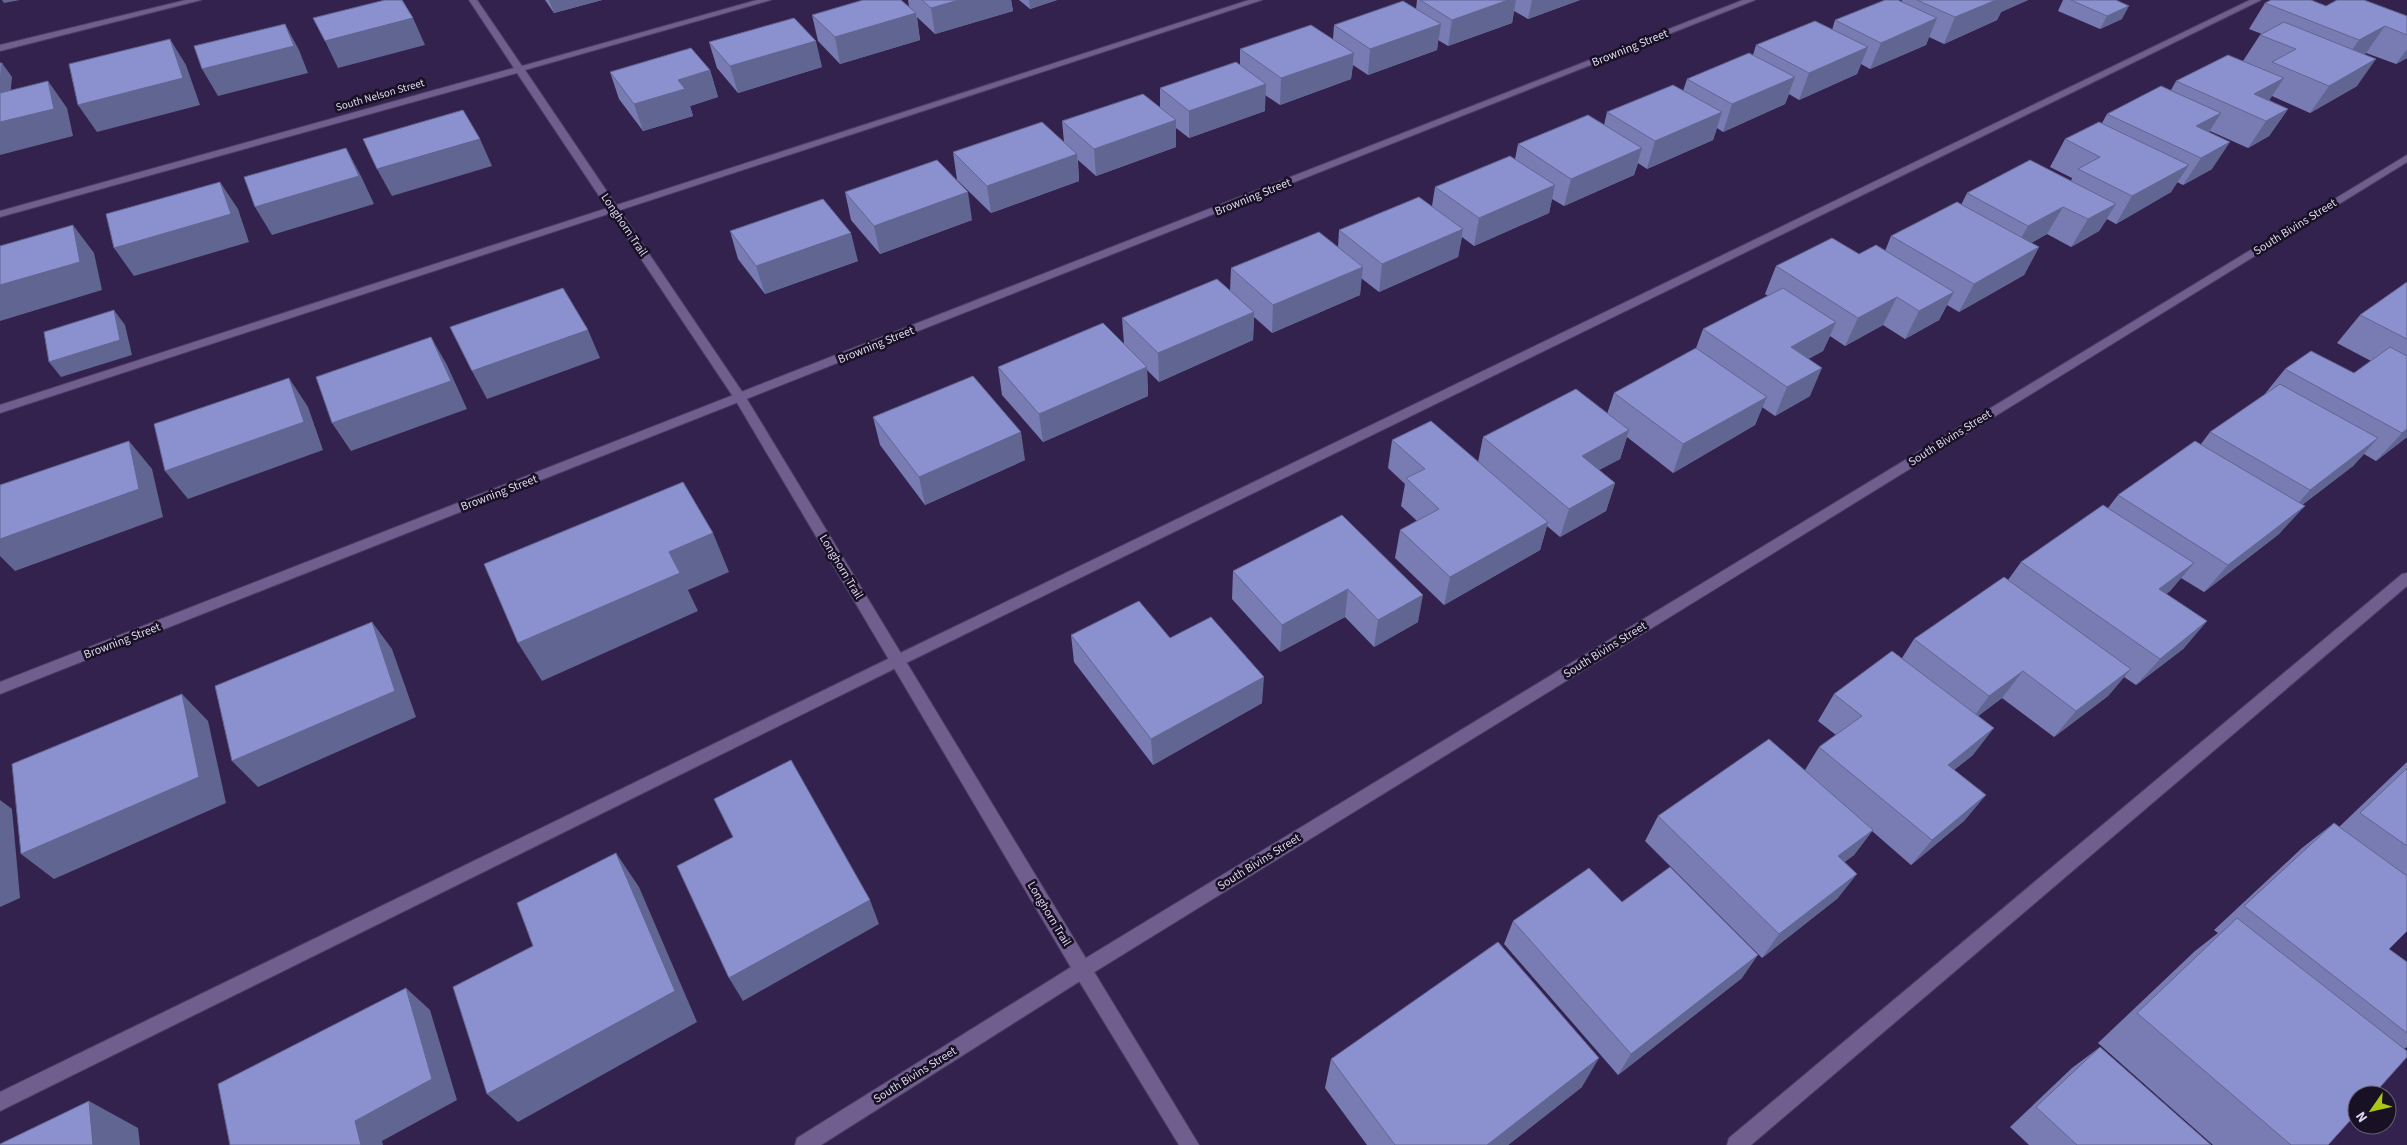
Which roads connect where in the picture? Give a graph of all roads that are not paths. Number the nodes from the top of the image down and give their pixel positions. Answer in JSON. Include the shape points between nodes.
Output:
{"nodes":[{"id":1,"x":197,"y":0,"type":"edge"},
{"id":2,"x":474,"y":0,"type":"edge"},
{"id":3,"x":768,"y":0,"type":"edge"},
{"id":4,"x":1258,"y":0,"type":"edge"},
{"id":5,"x":1751,"y":0,"type":"edge"},
{"id":6,"x":2257,"y":0,"type":"edge"},
{"id":7,"x":0,"y":48,"type":"edge"},
{"id":8,"x":520,"y":69,"type":"junction"},
{"id":9,"x":2407,"y":158,"type":"edge"},
{"id":10,"x":614,"y":210,"type":"junction"},
{"id":11,"x":0,"y":214,"type":"edge"},
{"id":12,"x":741,"y":399,"type":"junction"},
{"id":13,"x":0,"y":409,"type":"edge"},
{"id":14,"x":2407,"y":578,"type":"edge"},
{"id":15,"x":897,"y":661,"type":"junction"},
{"id":16,"x":0,"y":688,"type":"edge"},
{"id":17,"x":1082,"y":970,"type":"junction"},
{"id":18,"x":0,"y":1102,"type":"edge"},
{"id":19,"x":804,"y":1145,"type":"edge"},
{"id":20,"x":1190,"y":1145,"type":"edge"},
{"id":21,"x":1736,"y":1145,"type":"edge"}],
"edges":[{"from":1,"to":7,"type":"street"},
{"from":2,"to":8,"type":"street","name":"Longhorn Trail"},
{"from":3,"to":8,"type":"street","name":"South Nelson Street"},
{"from":4,"to":10,"type":"street"},
{"from":5,"to":12,"type":"street","name":"Browning Street"},
{"from":6,"to":15,"type":"street"},
{"from":8,"to":10,"type":"street","name":"Longhorn Trail"},
{"from":8,"to":11,"type":"street","name":"South Nelson Street"},
{"from":9,"to":17,"type":"street","name":"South Bivins Street"},
{"from":10,"to":12,"type":"street","name":"Longhorn Trail"},
{"from":10,"to":13,"type":"street"},
{"from":12,"to":15,"type":"street","name":"Longhorn Trail"},
{"from":12,"to":16,"type":"street","name":"Browning Street"},
{"from":14,"to":21,"type":"street"},
{"from":15,"to":17,"type":"street","name":"Longhorn Trail"},
{"from":15,"to":18,"type":"street"},
{"from":17,"to":19,"type":"street","name":"South Bivins Street"},
{"from":17,"to":20,"type":"street","name":"Longhorn Trail"}]}
